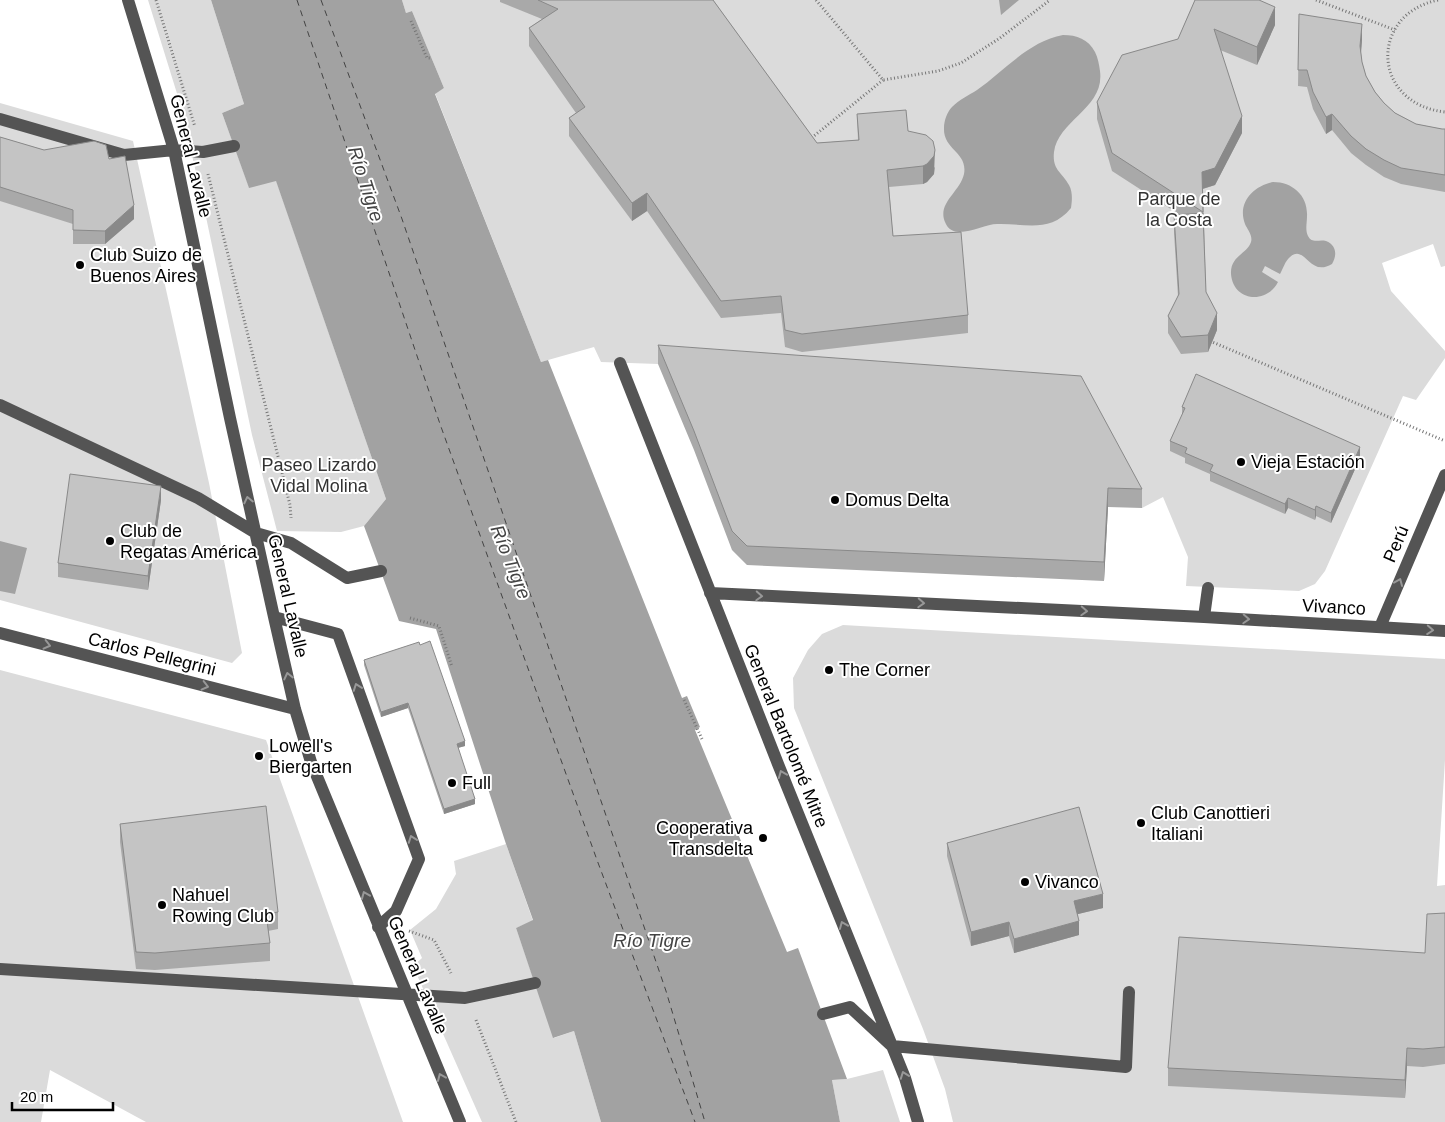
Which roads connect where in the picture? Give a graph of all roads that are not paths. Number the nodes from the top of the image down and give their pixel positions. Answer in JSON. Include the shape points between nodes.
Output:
{"nodes":[{"id":1,"x":128,"y":0,"type":"edge"},
{"id":2,"x":0,"y":119,"type":"edge"},
{"id":3,"x":234,"y":146,"type":"dead end"},
{"id":4,"x":174,"y":150,"type":"junction"},
{"id":5,"x":620,"y":362,"type":"dead end"},
{"id":6,"x":0,"y":405,"type":"edge"},
{"id":7,"x":1445,"y":474,"type":"edge"},
{"id":8,"x":256,"y":533,"type":"junction"},
{"id":9,"x":381,"y":571,"type":"dead end"},
{"id":10,"x":1208,"y":588,"type":"dead end"},
{"id":11,"x":710,"y":593,"type":"junction"},
{"id":12,"x":1204,"y":616,"type":"junction"},
{"id":13,"x":274,"y":617,"type":"junction"},
{"id":14,"x":1380,"y":627,"type":"junction"},
{"id":15,"x":1445,"y":631,"type":"edge"},
{"id":16,"x":0,"y":633,"type":"edge"},
{"id":17,"x":295,"y":709,"type":"junction"},
{"id":18,"x":378,"y":927,"type":"junction"},
{"id":19,"x":0,"y":969,"type":"edge"},
{"id":20,"x":535,"y":983,"type":"dead end"},
{"id":21,"x":1129,"y":992,"type":"dead end"},
{"id":22,"x":406,"y":993,"type":"junction"},
{"id":23,"x":823,"y":1014,"type":"dead end"},
{"id":24,"x":892,"y":1046,"type":"junction"},
{"id":25,"x":460,"y":1122,"type":"edge"},
{"id":26,"x":918,"y":1122,"type":"edge"}],
"edges":[{"from":1,"to":4,"type":"street","name":"General Lavalle"},
{"from":2,"to":4,"type":"street","via":[[124,155]]},
{"from":3,"to":4,"type":"street","via":[[203,152]]},
{"from":8,"to":4,"type":"street","name":"General Lavalle","one_way":true},
{"from":5,"to":11,"type":"street","name":"General Bartolomé Mitre"},
{"from":6,"to":8,"type":"street","via":[[198,498]]},
{"from":14,"to":7,"type":"street","name":"Perú","one_way":true},
{"from":8,"to":9,"type":"street","via":[[291,543],[348,578]]},
{"from":8,"to":13,"type":"street","name":"General Lavalle"},
{"from":10,"to":12,"type":"street"},
{"from":11,"to":12,"type":"street","name":"Vivanco","one_way":true},
{"from":24,"to":11,"type":"street","name":"General Bartolomé Mitre","one_way":true},
{"from":12,"to":14,"type":"street","name":"Vivanco","one_way":true},
{"from":17,"to":13,"type":"street","name":"General Lavalle","one_way":true},
{"from":18,"to":13,"type":"street","one_way":true,"via":[[396,910],[419,859],[338,634]]},
{"from":14,"to":15,"type":"street","name":"Vivanco","one_way":true},
{"from":16,"to":17,"type":"street","name":"Carlos Pellegrini","one_way":true},
{"from":18,"to":17,"type":"street","name":"General Lavalle","one_way":true,"via":[[311,762]]},
{"from":18,"to":22,"type":"street","name":"General Lavalle"},
{"from":19,"to":22,"type":"street"},
{"from":20,"to":22,"type":"street","via":[[464,998]]},
{"from":21,"to":24,"type":"street","via":[[1126,1067]]},
{"from":25,"to":22,"type":"street","name":"General Lavalle","one_way":true},
{"from":23,"to":24,"type":"street","via":[[850,1007]]},
{"from":26,"to":24,"type":"street","name":"General Bartolomé Mitre","one_way":true}]}
